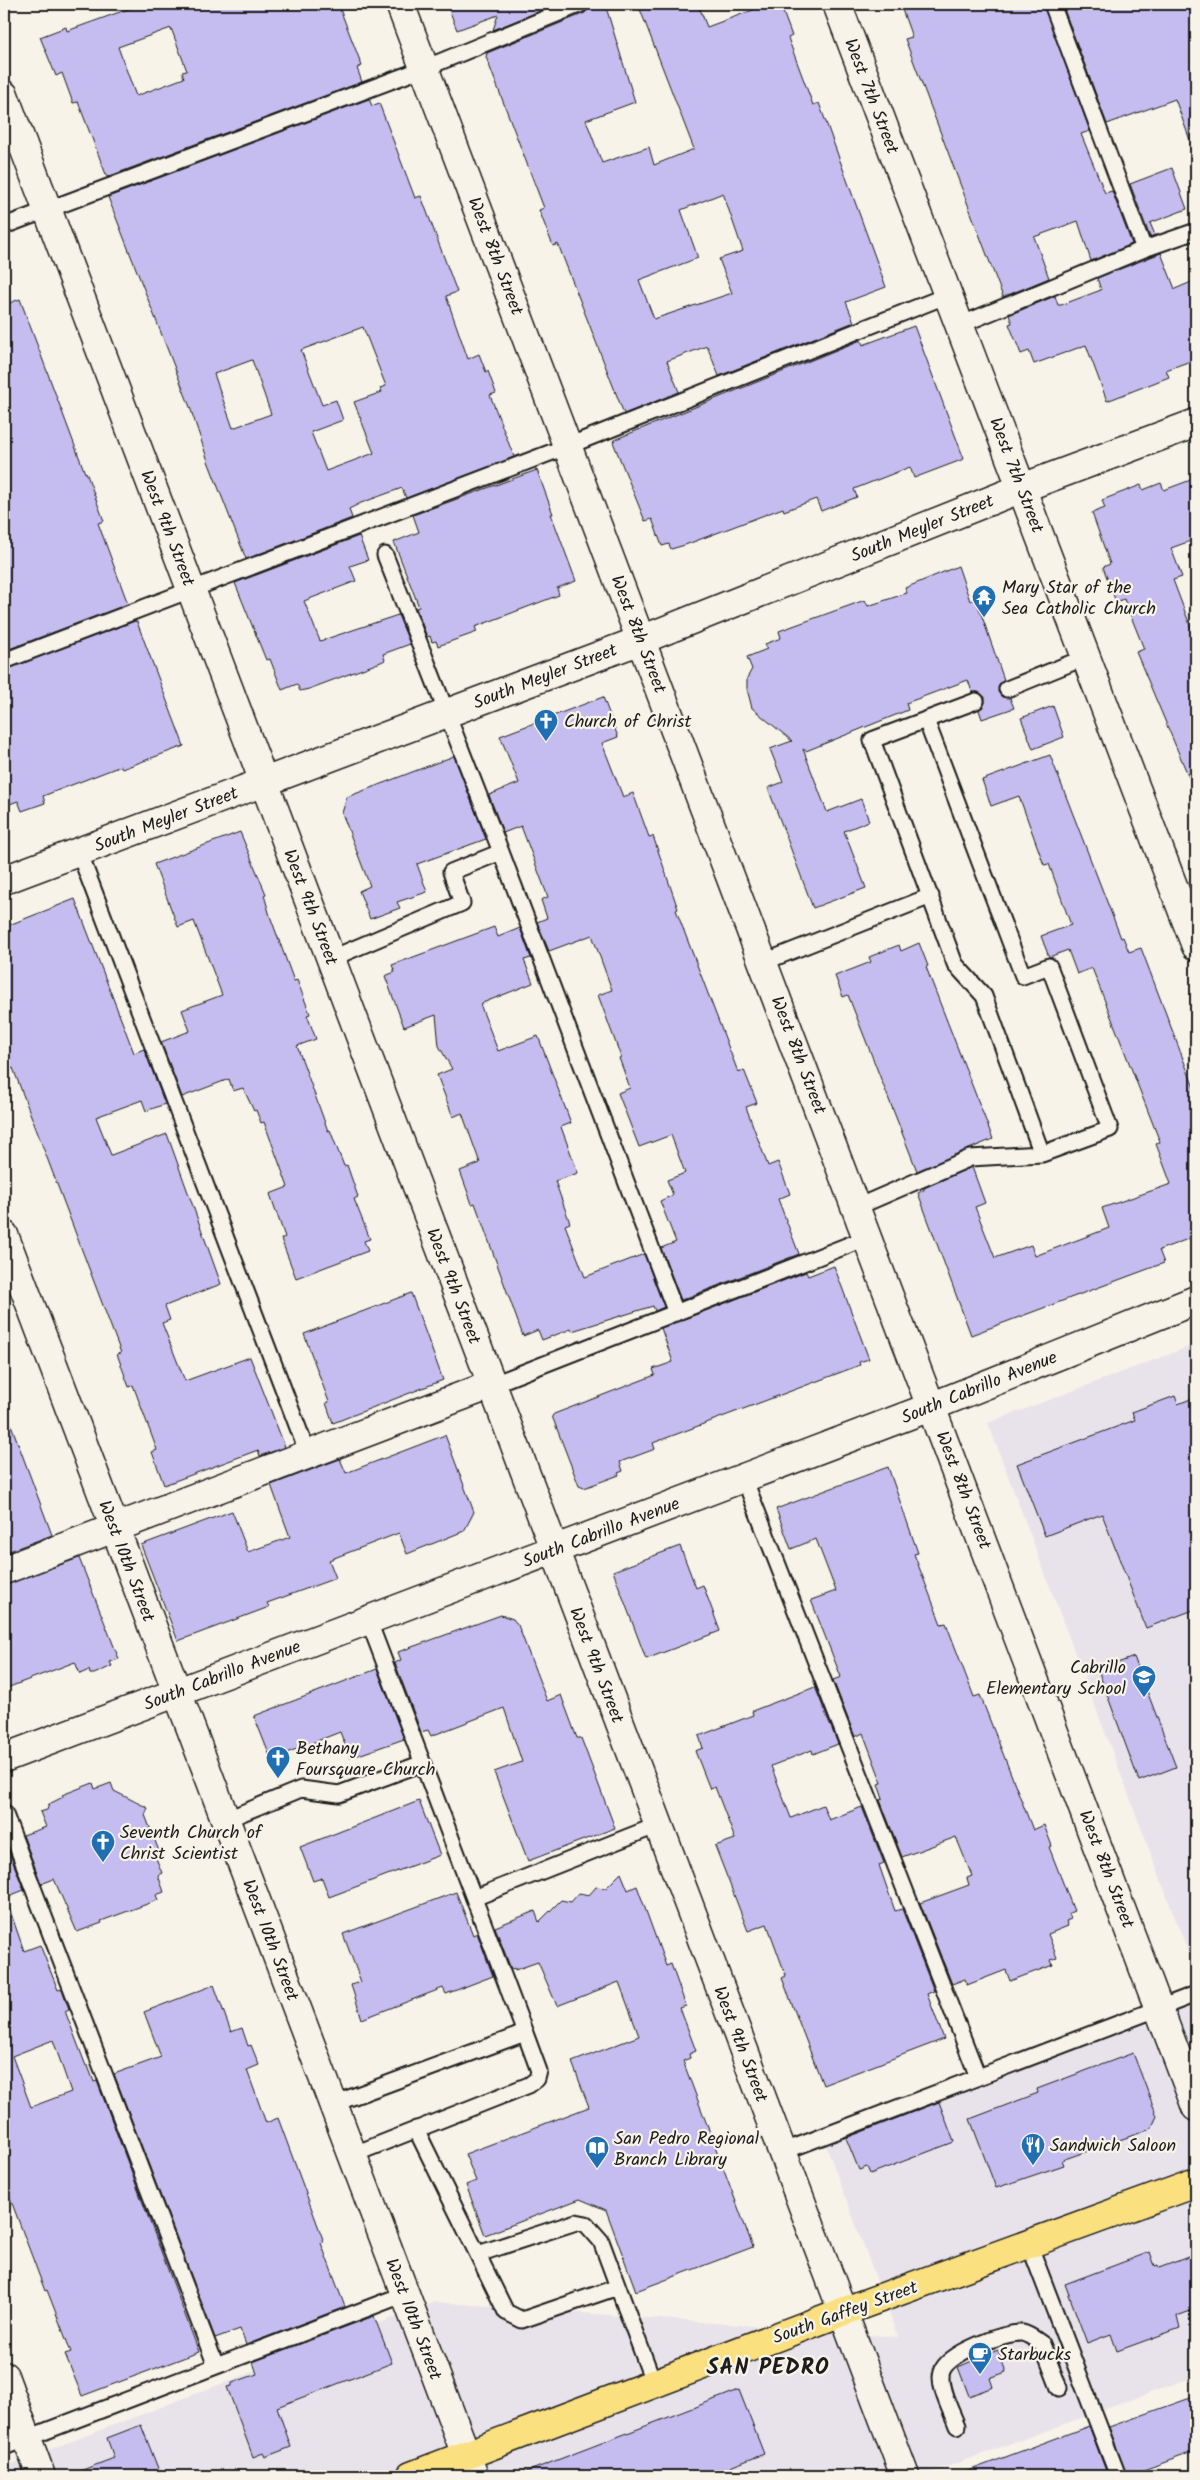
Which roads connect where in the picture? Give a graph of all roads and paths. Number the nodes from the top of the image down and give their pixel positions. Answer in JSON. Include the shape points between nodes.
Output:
{"nodes":[{"id":1,"x":400,"y":4,"type":"edge"},
{"id":2,"x":581,"y":4,"type":"edge"},
{"id":3,"x":837,"y":4,"type":"edge"},
{"id":4,"x":1052,"y":4,"type":"edge"},
{"id":5,"x":425,"y":68,"type":"junction"},
{"id":6,"x":4,"y":95,"type":"edge"},
{"id":7,"x":47,"y":210,"type":"junction"},
{"id":8,"x":4,"y":226,"type":"edge"},
{"id":9,"x":1196,"y":231,"type":"edge"},
{"id":10,"x":1144,"y":250,"type":"junction"},
{"id":11,"x":948,"y":295,"type":"junction"},
{"id":12,"x":960,"y":325,"type":"junction"},
{"id":13,"x":1196,"y":423,"type":"edge"},
{"id":14,"x":568,"y":446,"type":"junction"},
{"id":15,"x":1022,"y":488,"type":"junction"},
{"id":16,"x":385,"y":555,"type":"dead end"},
{"id":17,"x":192,"y":591,"type":"junction"},
{"id":18,"x":641,"y":640,"type":"junction"},
{"id":19,"x":1086,"y":657,"type":"junction"},
{"id":20,"x":4,"y":661,"type":"edge"},
{"id":21,"x":1007,"y":689,"type":"dead end"},
{"id":22,"x":976,"y":701,"type":"dead end"},
{"id":23,"x":448,"y":713,"type":"junction"},
{"id":24,"x":926,"y":720,"type":"junction"},
{"id":25,"x":263,"y":782,"type":"junction"},
{"id":26,"x":79,"y":852,"type":"junction"},
{"id":27,"x":501,"y":852,"type":"junction"},
{"id":28,"x":4,"y":880,"type":"edge"},
{"id":29,"x":930,"y":896,"type":"junction"},
{"id":30,"x":1196,"y":946,"type":"edge"},
{"id":31,"x":330,"y":958,"type":"junction"},
{"id":32,"x":764,"y":962,"type":"junction"},
{"id":33,"x":1042,"y":1154,"type":"junction"},
{"id":34,"x":857,"y":1206,"type":"junction"},
{"id":35,"x":4,"y":1235,"type":"edge"},
{"id":36,"x":869,"y":1237,"type":"junction"},
{"id":37,"x":1196,"y":1300,"type":"edge"},
{"id":38,"x":676,"y":1313,"type":"junction"},
{"id":39,"x":491,"y":1385,"type":"junction"},
{"id":40,"x":933,"y":1406,"type":"junction"},
{"id":41,"x":308,"y":1454,"type":"junction"},
{"id":42,"x":744,"y":1478,"type":"junction"},
{"id":43,"x":114,"y":1528,"type":"junction"},
{"id":44,"x":554,"y":1550,"type":"junction"},
{"id":45,"x":4,"y":1570,"type":"edge"},
{"id":46,"x":368,"y":1620,"type":"junction"},
{"id":47,"x":176,"y":1692,"type":"junction"},
{"id":48,"x":4,"y":1758,"type":"edge"},
{"id":49,"x":423,"y":1763,"type":"junction"},
{"id":50,"x":4,"y":1812,"type":"edge"},
{"id":51,"x":225,"y":1820,"type":"junction"},
{"id":52,"x":658,"y":1825,"type":"junction"},
{"id":53,"x":474,"y":1898,"type":"junction"},
{"id":54,"x":1196,"y":1994,"type":"edge"},
{"id":55,"x":1159,"y":2008,"type":"junction"},
{"id":56,"x":525,"y":2034,"type":"junction"},
{"id":57,"x":978,"y":2077,"type":"junction"},
{"id":58,"x":333,"y":2104,"type":"junction"},
{"id":59,"x":1196,"y":2107,"type":"edge"},
{"id":60,"x":416,"y":2129,"type":"junction"},
{"id":61,"x":782,"y":2152,"type":"junction"},
{"id":62,"x":352,"y":2155,"type":"junction"},
{"id":63,"x":1196,"y":2183,"type":"edge"},
{"id":64,"x":1029,"y":2244,"type":"junction"},
{"id":65,"x":478,"y":2254,"type":"junction"},
{"id":66,"x":618,"y":2287,"type":"junction"},
{"id":67,"x":405,"y":2294,"type":"junction"},
{"id":68,"x":842,"y":2312,"type":"junction"},
{"id":69,"x":216,"y":2366,"type":"junction"},
{"id":70,"x":4,"y":2376,"type":"edge"},
{"id":71,"x":654,"y":2384,"type":"junction"},
{"id":72,"x":1059,"y":2388,"type":"dead end"},
{"id":73,"x":958,"y":2426,"type":"dead end"},
{"id":74,"x":15,"y":2442,"type":"edge"},
{"id":75,"x":470,"y":2466,"type":"edge"},
{"id":76,"x":41,"y":2476,"type":"edge"},
{"id":77,"x":411,"y":2476,"type":"edge"},
{"id":78,"x":905,"y":2476,"type":"edge"},
{"id":79,"x":1118,"y":2476,"type":"edge"}],
"edges":[{"from":1,"to":5,"type":"street","name":"West 8th Street"},
{"from":2,"to":5,"type":"lane"},
{"from":3,"to":11,"type":"street","name":"West 7th Street"},
{"from":4,"to":10,"type":"lane"},
{"from":5,"to":7,"type":"lane"},
{"from":5,"to":14,"type":"street","name":"West 8th Street"},
{"from":6,"to":7,"type":"street","name":"West 9th Street"},
{"from":7,"to":8,"type":"lane"},
{"from":7,"to":17,"type":"street","name":"West 9th Street"},
{"from":9,"to":10,"type":"lane"},
{"from":10,"to":12,"type":"lane"},
{"from":11,"to":12,"type":"street","name":"West 7th Street"},
{"from":11,"to":14,"type":"lane"},
{"from":12,"to":15,"type":"street","name":"West 7th Street"},
{"from":13,"to":15,"type":"street","name":"South Meyler Street"},
{"from":14,"to":17,"type":"lane"},
{"from":14,"to":18,"type":"street","name":"West 8th Street"},
{"from":15,"to":18,"type":"street","name":"South Meyler Street"},
{"from":15,"to":19,"type":"street","name":"West 7th Street"},
{"from":16,"to":23,"type":"lane","via":[[427,668]]},
{"from":17,"to":20,"type":"lane"},
{"from":17,"to":25,"type":"street","name":"West 9th Street"},
{"from":18,"to":23,"type":"street","name":"South Meyler Street"},
{"from":18,"to":32,"type":"street","name":"West 8th Street"},
{"from":19,"to":21,"type":"lane"},
{"from":19,"to":30,"type":"street","name":"West 7th Street"},
{"from":22,"to":24,"type":"lane"},
{"from":23,"to":25,"type":"street","name":"South Meyler Street"},
{"from":23,"to":27,"type":"lane"},
{"from":24,"to":29,"type":"lane","via":[[872,740]]},
{"from":24,"to":33,"type":"lane","via":[[1024,976],[1049,966],[1110,1129]]},
{"from":25,"to":26,"type":"street","name":"South Meyler Street"},
{"from":25,"to":31,"type":"street","name":"West 9th Street"},
{"from":26,"to":28,"type":"street","name":"South Meyler Street"},
{"from":26,"to":41,"type":"lane"},
{"from":27,"to":31,"type":"lane","via":[[451,872],[462,903]]},
{"from":27,"to":38,"type":"lane"},
{"from":29,"to":32,"type":"lane"},
{"from":29,"to":33,"type":"lane","via":[[955,964],[984,996]]},
{"from":31,"to":39,"type":"street","name":"West 9th Street"},
{"from":32,"to":34,"type":"street","name":"West 8th Street"},
{"from":33,"to":34,"type":"lane","via":[[970,1158]]},
{"from":34,"to":36,"type":"street","name":"West 8th Street"},
{"from":35,"to":43,"type":"street","name":"West 10th Street"},
{"from":36,"to":38,"type":"lane"},
{"from":36,"to":40,"type":"street","name":"West 8th Street"},
{"from":37,"to":40,"type":"street","name":"South Cabrillo Avenue"},
{"from":38,"to":39,"type":"lane"},
{"from":39,"to":41,"type":"street"},
{"from":39,"to":44,"type":"street","name":"West 9th Street"},
{"from":40,"to":42,"type":"street","name":"South Cabrillo Avenue"},
{"from":40,"to":55,"type":"street","name":"West 8th Street"},
{"from":41,"to":43,"type":"street"},
{"from":42,"to":44,"type":"street","name":"South Cabrillo Avenue"},
{"from":42,"to":57,"type":"lane"},
{"from":43,"to":45,"type":"street"},
{"from":43,"to":47,"type":"street","name":"West 10th Street"},
{"from":44,"to":46,"type":"street","name":"South Cabrillo Avenue"},
{"from":44,"to":52,"type":"street","name":"West 9th Street"},
{"from":46,"to":47,"type":"street","name":"South Cabrillo Avenue"},
{"from":46,"to":49,"type":"lane"},
{"from":47,"to":48,"type":"street","name":"South Cabrillo Avenue"},
{"from":47,"to":51,"type":"street","name":"West 10th Street"},
{"from":49,"to":51,"type":"lane","via":[[339,1794],[301,1789]]},
{"from":49,"to":53,"type":"lane"},
{"from":50,"to":69,"type":"lane"},
{"from":51,"to":58,"type":"street","name":"West 10th Street"},
{"from":52,"to":53,"type":"lane"},
{"from":52,"to":61,"type":"street","name":"West 9th Street"},
{"from":53,"to":56,"type":"lane"},
{"from":54,"to":55,"type":"lane"},
{"from":55,"to":57,"type":"lane"},
{"from":55,"to":59,"type":"street","name":"West 8th Street"},
{"from":56,"to":58,"type":"lane"},
{"from":56,"to":60,"type":"lane","via":[[539,2071],[537,2079]]},
{"from":57,"to":61,"type":"lane"},
{"from":58,"to":62,"type":"street","name":"West 10th Street"},
{"from":60,"to":62,"type":"lane"},
{"from":60,"to":65,"type":"lane"},
{"from":61,"to":68,"type":"street","name":"West 9th Street"},
{"from":62,"to":67,"type":"street","name":"West 10th Street"},
{"from":63,"to":64,"type":"main road","name":"South Gaffey Street"},
{"from":64,"to":68,"type":"main road","name":"South Gaffey Street"},
{"from":64,"to":79,"type":"lane"},
{"from":65,"to":66,"type":"lane","via":[[506,2312],[518,2319]]},
{"from":65,"to":66,"type":"lane","via":[[582,2222],[595,2232]]},
{"from":66,"to":71,"type":"lane"},
{"from":67,"to":69,"type":"lane"},
{"from":67,"to":75,"type":"street","name":"West 10th Street"},
{"from":68,"to":71,"type":"main road","name":"South Gaffey Street"},
{"from":68,"to":78,"type":"street","name":"West 9th Street"},
{"from":69,"to":74,"type":"lane"},
{"from":70,"to":74,"type":"street"},
{"from":71,"to":75,"type":"main road","name":"South Gaffey Street"},
{"from":72,"to":73,"type":"lane","via":[[1042,2344],[1024,2334],[1002,2337],[958,2354],[947,2362],[941,2373],[943,2388]]},
{"from":74,"to":76,"type":"street"},
{"from":75,"to":77,"type":"main road","name":"South Gaffey Street"}]}
